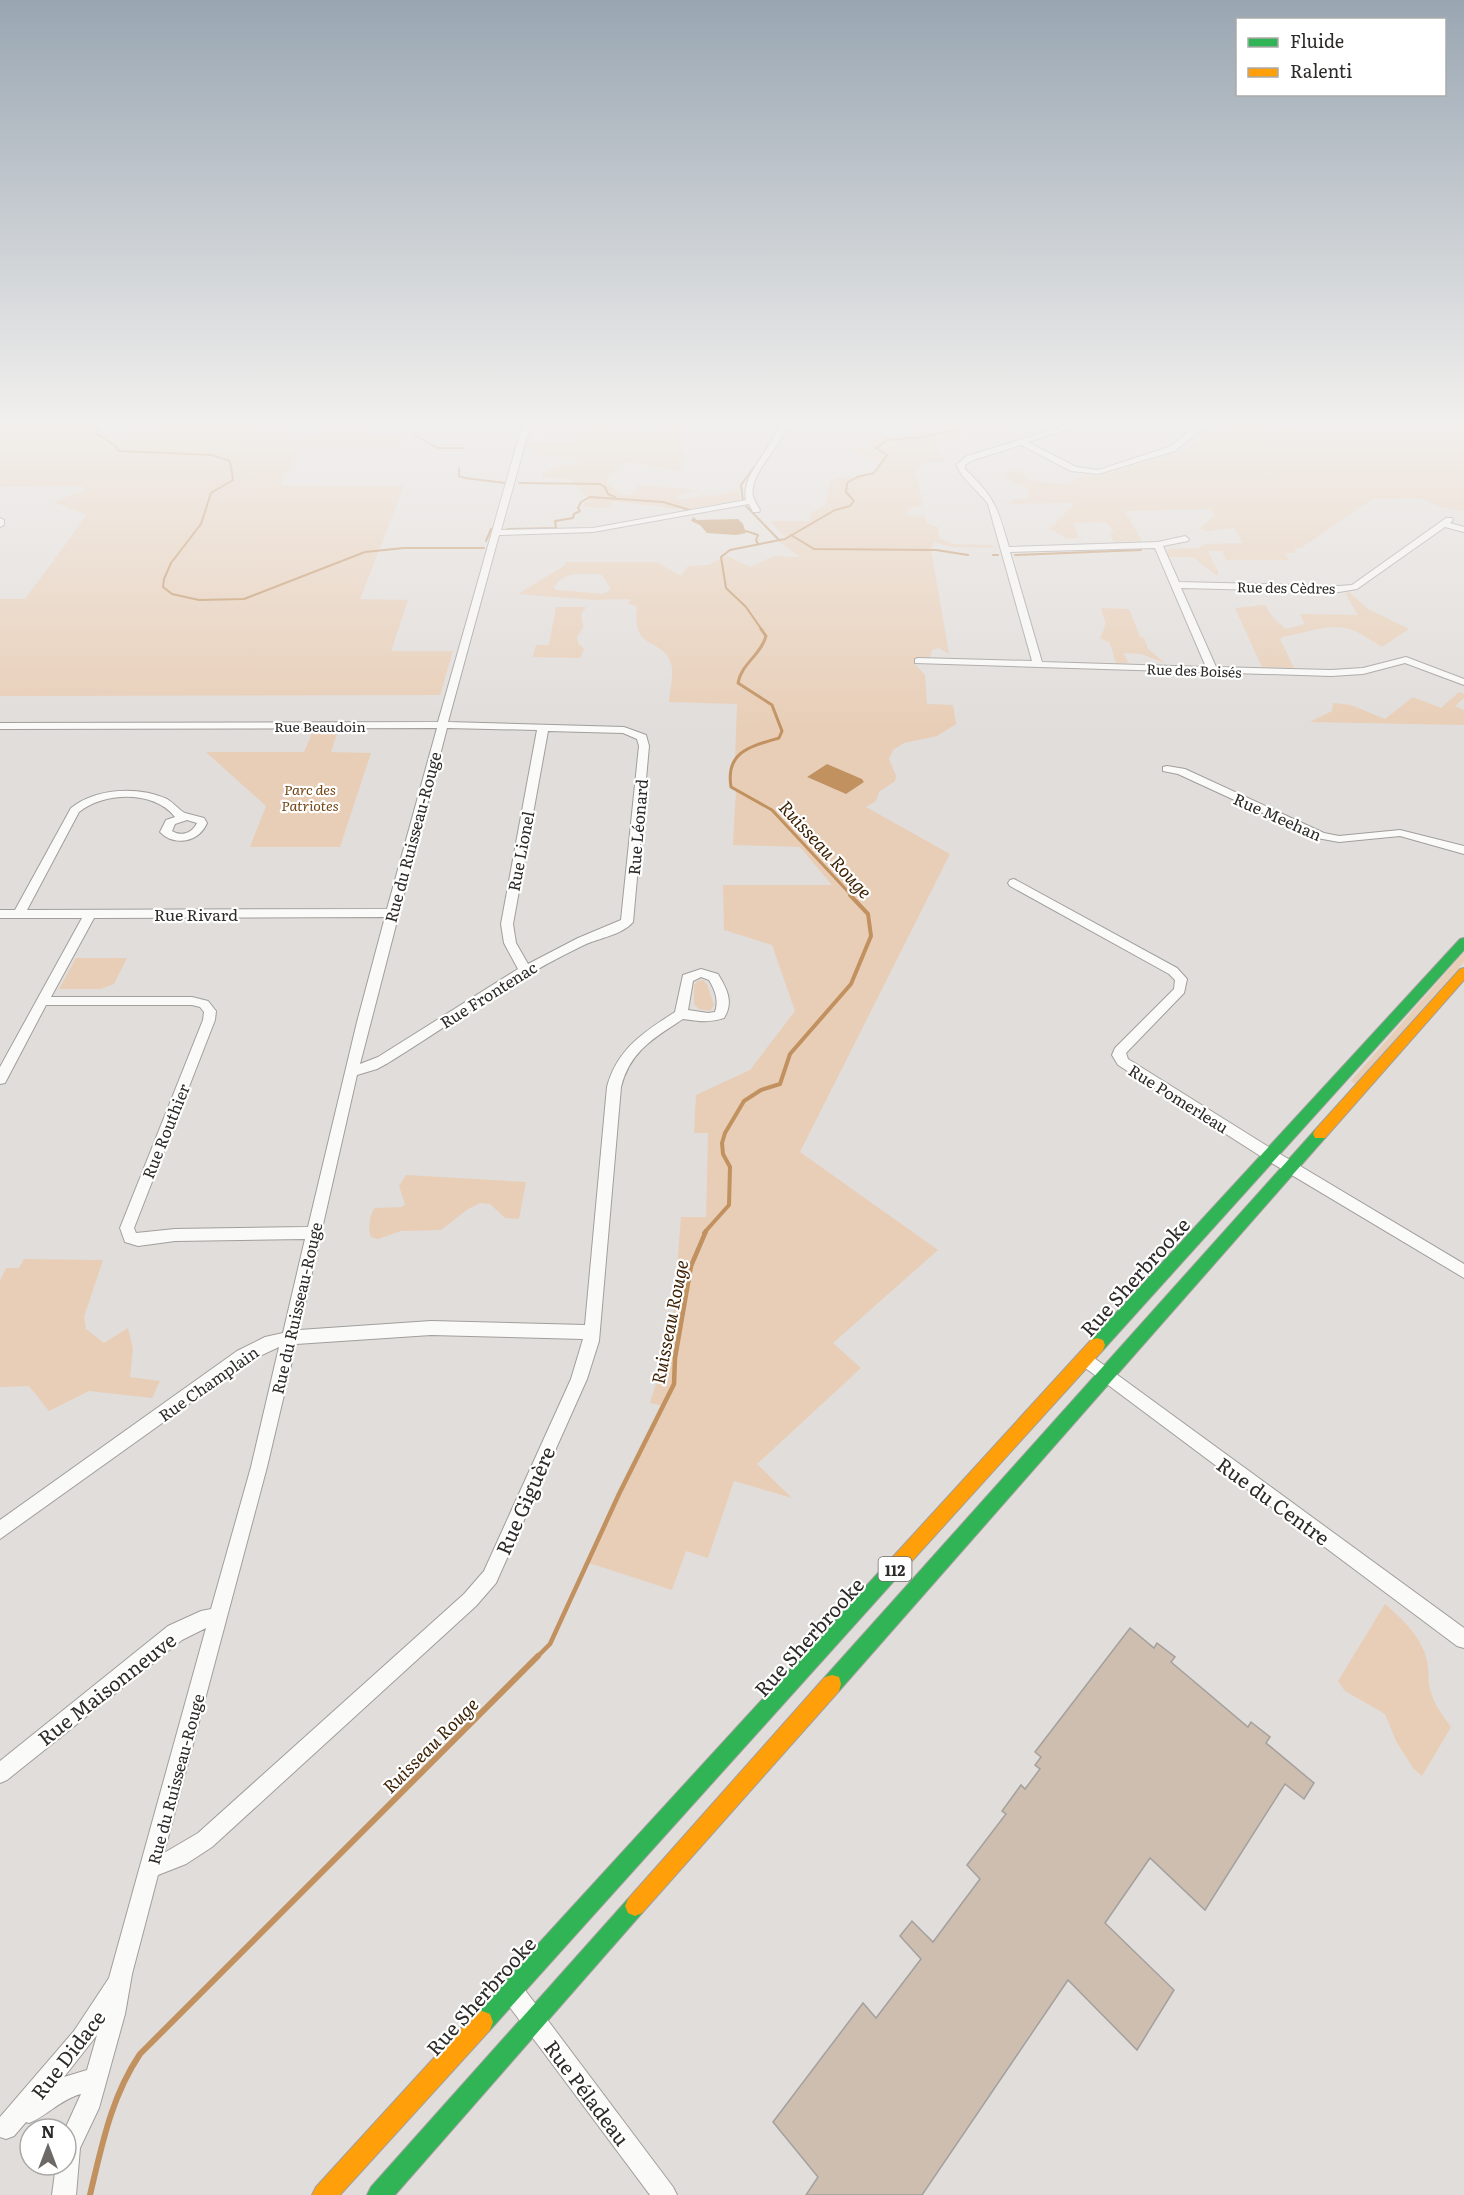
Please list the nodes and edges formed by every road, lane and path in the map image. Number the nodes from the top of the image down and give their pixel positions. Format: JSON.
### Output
{"nodes":[{"id":1,"x":499,"y":521,"type":"edge"},
{"id":2,"x":641,"y":521,"type":"edge"},
{"id":3,"x":997,"y":521,"type":"edge"},
{"id":4,"x":1464,"y":530,"type":"edge"},
{"id":5,"x":496,"y":533,"type":"junction"},
{"id":6,"x":1185,"y":539,"type":"dead end"},
{"id":7,"x":1158,"y":545,"type":"junction"},
{"id":8,"x":1005,"y":550,"type":"junction"},
{"id":9,"x":1174,"y":585,"type":"junction"},
{"id":10,"x":918,"y":661,"type":"dead end"},
{"id":11,"x":1038,"y":665,"type":"junction"},
{"id":12,"x":1213,"y":671,"type":"junction"},
{"id":13,"x":1464,"y":682,"type":"edge"},
{"id":14,"x":442,"y":725,"type":"junction"},
{"id":15,"x":0,"y":726,"type":"edge"},
{"id":16,"x":543,"y":728,"type":"junction"},
{"id":17,"x":639,"y":735,"type":"joint"},
{"id":18,"x":1167,"y":769,"type":"dead end"},
{"id":19,"x":181,"y":817,"type":"dead end"},
{"id":20,"x":1464,"y":850,"type":"edge"},
{"id":21,"x":1014,"y":883,"type":"dead end"},
{"id":22,"x":392,"y":913,"type":"junction"},
{"id":23,"x":0,"y":914,"type":"edge"},
{"id":24,"x":19,"y":914,"type":"junction"},
{"id":25,"x":90,"y":914,"type":"junction"},
{"id":26,"x":627,"y":922,"type":"joint"},
{"id":27,"x":1464,"y":942,"type":"edge"},
{"id":28,"x":525,"y":970,"type":"junction"},
{"id":29,"x":1464,"y":972,"type":"edge"},
{"id":30,"x":43,"y":1001,"type":"junction"},
{"id":31,"x":681,"y":1014,"type":"dead end"},
{"id":32,"x":352,"y":1071,"type":"junction"},
{"id":33,"x":0,"y":1079,"type":"edge"},
{"id":34,"x":1270,"y":1155,"type":"junction"},
{"id":35,"x":1291,"y":1168,"type":"junction"},
{"id":36,"x":313,"y":1233,"type":"junction"},
{"id":37,"x":1464,"y":1272,"type":"edge"},
{"id":38,"x":593,"y":1332,"type":"junction"},
{"id":39,"x":289,"y":1338,"type":"junction"},
{"id":40,"x":1086,"y":1359,"type":"junction"},
{"id":41,"x":1107,"y":1375,"type":"junction"},
{"id":42,"x":0,"y":1530,"type":"edge"},
{"id":43,"x":219,"y":1617,"type":"junction"},
{"id":44,"x":1464,"y":1639,"type":"edge"},
{"id":45,"x":0,"y":1773,"type":"edge"},
{"id":46,"x":152,"y":1868,"type":"junction"},
{"id":47,"x":121,"y":1974,"type":"junction"},
{"id":48,"x":511,"y":1990,"type":"junction"},
{"id":49,"x":533,"y":2020,"type":"junction"},
{"id":50,"x":96,"y":2080,"type":"junction"},
{"id":51,"x":3,"y":2132,"type":"edge"},
{"id":52,"x":64,"y":2195,"type":"edge"},
{"id":53,"x":324,"y":2195,"type":"edge"},
{"id":54,"x":379,"y":2195,"type":"edge"},
{"id":55,"x":665,"y":2195,"type":"edge"}],
"edges":[{"from":1,"to":5,"type":"street","name":"Rue du Ruisseau-Rouge"},
{"from":2,"to":5,"type":"street"},
{"from":3,"to":8,"type":"street"},
{"from":4,"to":9,"type":"street","name":"Rue des Cèdres"},
{"from":5,"to":14,"type":"street","name":"Rue du Ruisseau-Rouge"},
{"from":6,"to":7,"type":"street"},
{"from":7,"to":8,"type":"street"},
{"from":7,"to":9,"type":"street"},
{"from":8,"to":11,"type":"street"},
{"from":9,"to":12,"type":"street"},
{"from":10,"to":11,"type":"street","name":"Rue des Boisés"},
{"from":11,"to":12,"type":"street","name":"Rue des Boisés"},
{"from":12,"to":13,"type":"street","name":"Rue des Boisés"},
{"from":14,"to":15,"type":"street","name":"Rue Beaudoin"},
{"from":14,"to":16,"type":"street","name":"Rue Beaudoin"},
{"from":14,"to":22,"type":"street","name":"Rue du Ruisseau-Rouge"},
{"from":16,"to":17,"type":"street","name":"Rue Beaudoin"},
{"from":16,"to":28,"type":"street","name":"Rue Lionel"},
{"from":17,"to":26,"type":"street","name":"Rue Léonard"},
{"from":18,"to":20,"type":"street","name":"Rue Meehan"},
{"from":19,"to":24,"type":"street"},
{"from":21,"to":34,"type":"street","name":"Rue Pomerleau"},
{"from":22,"to":25,"type":"street","name":"Rue Rivard"},
{"from":22,"to":32,"type":"street","name":"Rue du Ruisseau-Rouge"},
{"from":23,"to":24,"type":"street","name":"Rue Rivard"},
{"from":24,"to":25,"type":"street","name":"Rue Rivard"},
{"from":25,"to":30,"type":"street"},
{"from":26,"to":28,"type":"street","name":"Rue Frontenac"},
{"from":27,"to":34,"type":"main road","name":"Rue Sherbrooke","number":"112"},
{"from":28,"to":32,"type":"street","name":"Rue Frontenac"},
{"from":29,"to":35,"type":"main road","number":"112"},
{"from":30,"to":33,"type":"street"},
{"from":30,"to":36,"type":"street","name":"Rue Routhier"},
{"from":31,"to":38,"type":"street","name":"Rue Giguère"},
{"from":32,"to":36,"type":"street","name":"Rue du Ruisseau-Rouge"},
{"from":34,"to":35,"type":"street","name":"Rue Pomerleau"},
{"from":34,"to":40,"type":"main road","name":"Rue Sherbrooke","number":"112"},
{"from":35,"to":37,"type":"street","name":"Rue Pomerleau"},
{"from":35,"to":41,"type":"main road","number":"112"},
{"from":36,"to":39,"type":"street","name":"Rue du Ruisseau-Rouge"},
{"from":38,"to":39,"type":"street","name":"Rue Champlain"},
{"from":38,"to":46,"type":"street","name":"Rue Giguère"},
{"from":39,"to":42,"type":"street","name":"Rue Champlain"},
{"from":39,"to":43,"type":"street","name":"Rue du Ruisseau-Rouge"},
{"from":40,"to":41,"type":"street","name":"Rue du Centre"},
{"from":40,"to":48,"type":"main road","name":"Rue Sherbrooke","number":"112"},
{"from":41,"to":44,"type":"street","name":"Rue du Centre"},
{"from":41,"to":49,"type":"main road","number":"112"},
{"from":43,"to":45,"type":"street","name":"Rue Maisonneuve"},
{"from":43,"to":46,"type":"street","name":"Rue du Ruisseau-Rouge"},
{"from":46,"to":47,"type":"street","name":"Rue du Ruisseau-Rouge"},
{"from":47,"to":50,"type":"street","name":"Rue du Ruisseau-Rouge"},
{"from":47,"to":51,"type":"street","name":"Rue Didace"},
{"from":48,"to":49,"type":"street","name":"Rue Péladeau"},
{"from":48,"to":53,"type":"main road","name":"Rue Sherbrooke","number":"112"},
{"from":49,"to":54,"type":"main road","number":"112"},
{"from":49,"to":55,"type":"street","name":"Rue Péladeau"},
{"from":50,"to":51,"type":"street","name":"Rue Didace"},
{"from":50,"to":52,"type":"street","name":"Rue du Ruisseau-Rouge"}]}
